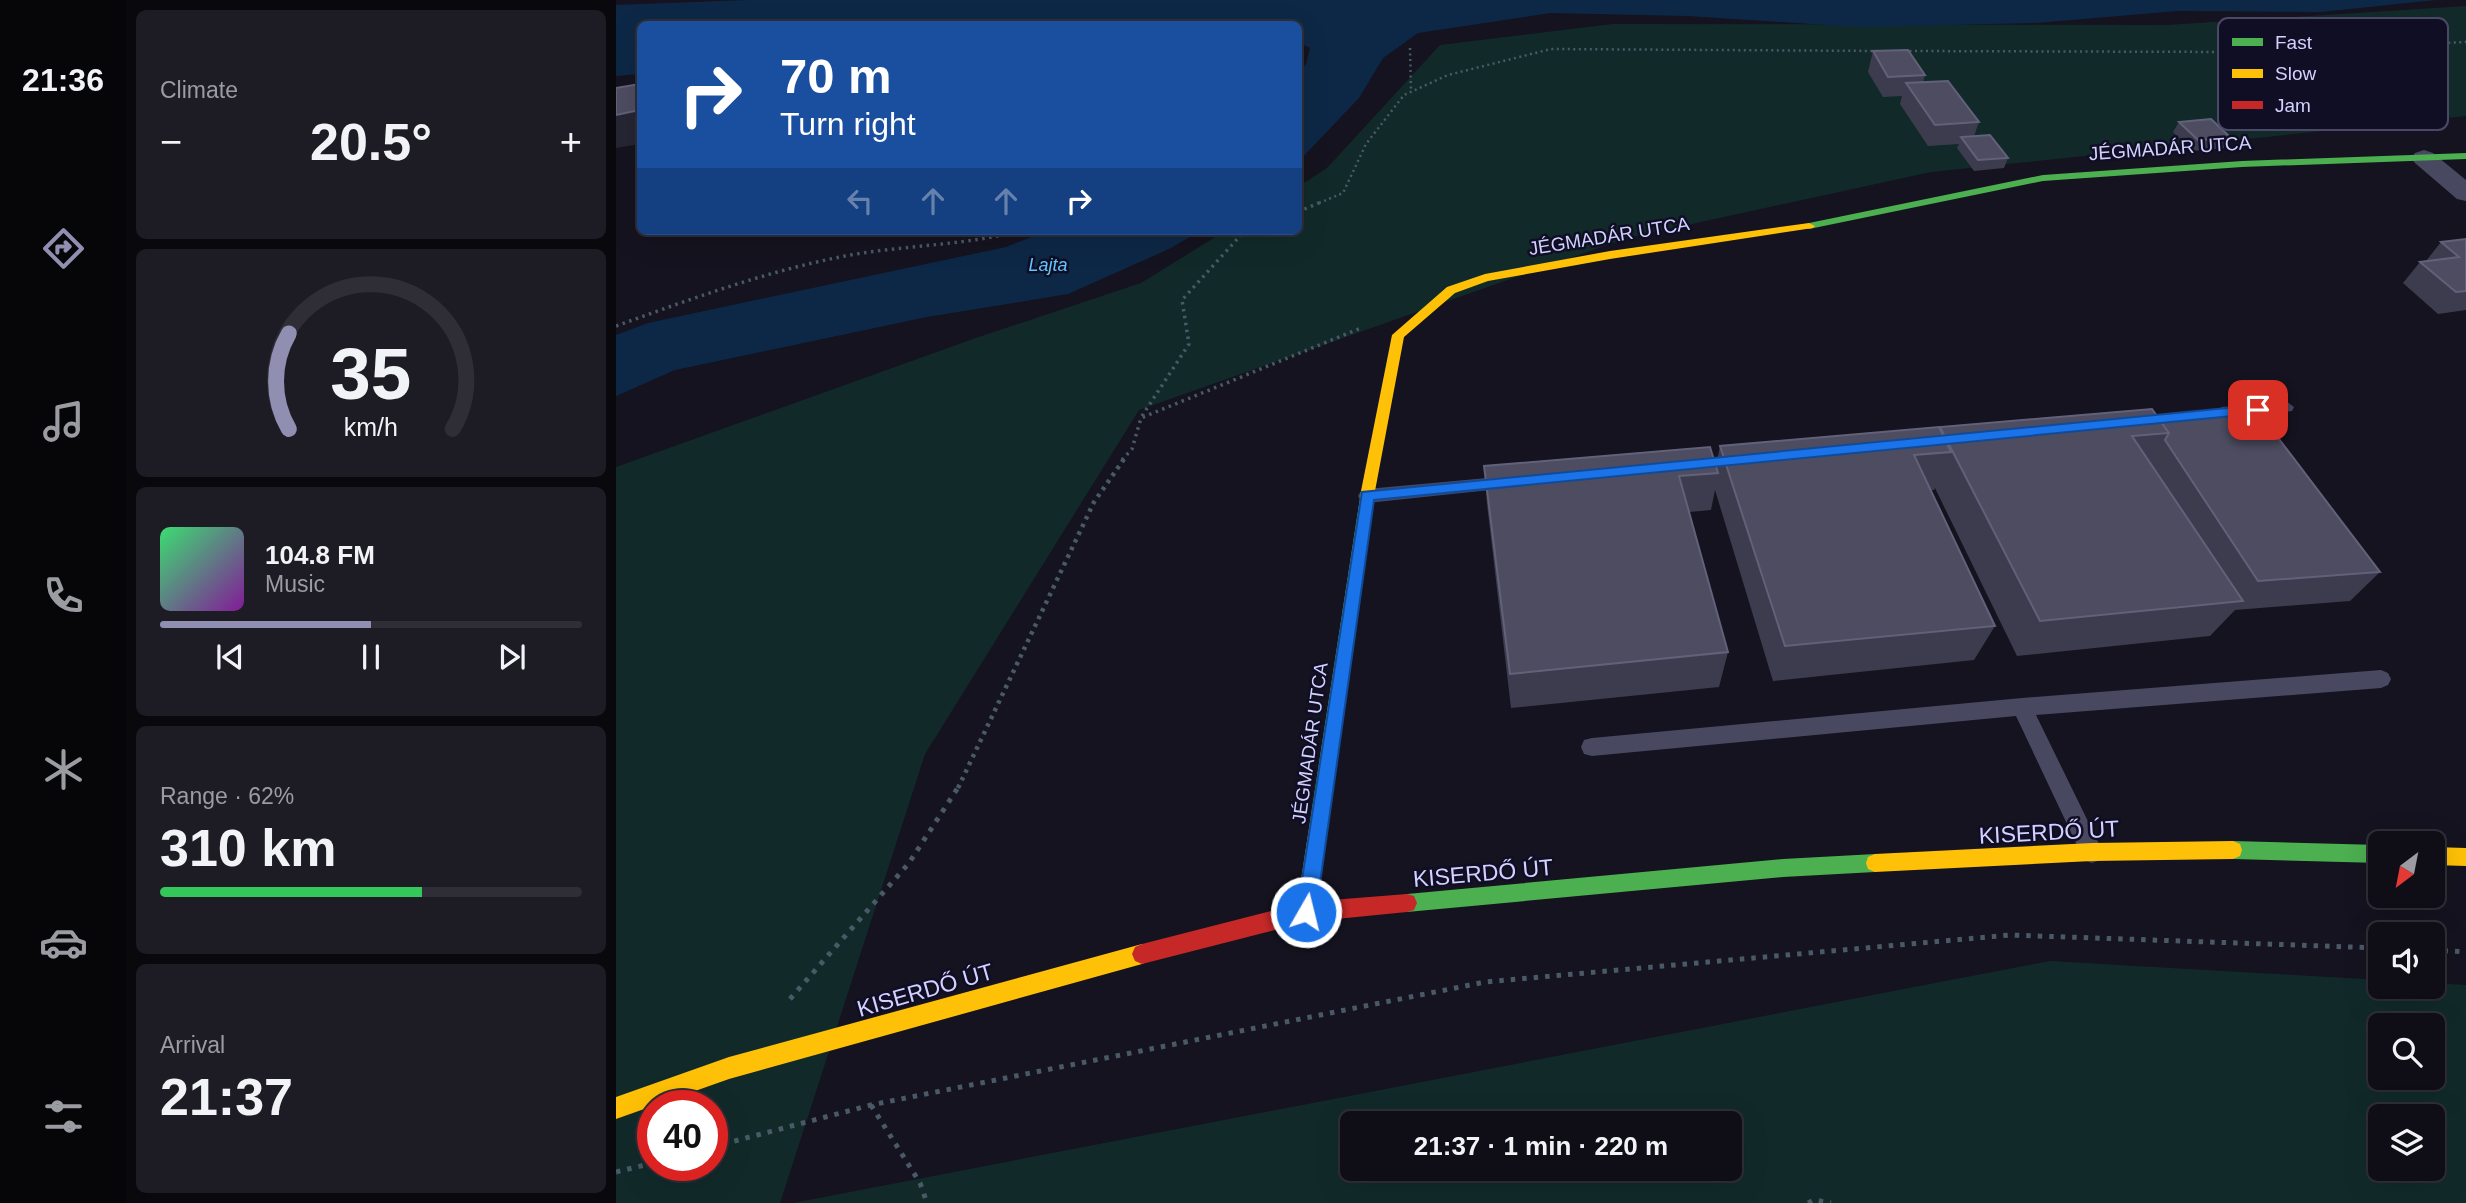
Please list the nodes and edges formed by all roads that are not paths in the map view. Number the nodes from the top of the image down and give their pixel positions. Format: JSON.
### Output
{"nodes":[{"id":1,"x":2466,"y":156,"type":"edge"},
{"id":2,"x":2424,"y":158,"type":"junction"},
{"id":3,"x":2466,"y":194,"type":"edge"},
{"id":4,"x":2286,"y":407,"type":"dead end"},
{"id":5,"x":2202,"y":415,"type":"edge"},
{"id":6,"x":1520,"y":481,"type":"edge"},
{"id":7,"x":1367,"y":496,"type":"junction"},
{"id":8,"x":2381,"y":679,"type":"dead end"},
{"id":9,"x":2022,"y":707,"type":"junction"},
{"id":10,"x":1592,"y":747,"type":"dead end"},
{"id":11,"x":2092,"y":852,"type":"junction"},
{"id":12,"x":2368,"y":854,"type":"edge"},
{"id":13,"x":2445,"y":856,"type":"edge"},
{"id":14,"x":2466,"y":857,"type":"edge"},
{"id":15,"x":1306,"y":912,"type":"junction"},
{"id":16,"x":616,"y":1108,"type":"edge"}],
"edges":[{"from":1,"to":2,"type":"street","name":"JÉGMADÁR UTCA"},
{"from":2,"to":3,"type":"street"},
{"from":2,"to":7,"type":"street","name":"JÉGMADÁR UTCA"},
{"from":4,"to":5,"type":"lane"},
{"from":6,"to":7,"type":"lane"},
{"from":7,"to":15,"type":"street","name":"JÉGMADÁR UTCA"},
{"from":8,"to":9,"type":"lane"},
{"from":9,"to":10,"type":"lane"},
{"from":9,"to":11,"type":"lane"},
{"from":11,"to":12,"type":"street","name":"KISERDŐ ÚT"},
{"from":11,"to":15,"type":"street","name":"KISERDŐ ÚT"},
{"from":13,"to":14,"type":"street"},
{"from":15,"to":16,"type":"street","name":"KISERDŐ ÚT"}]}
